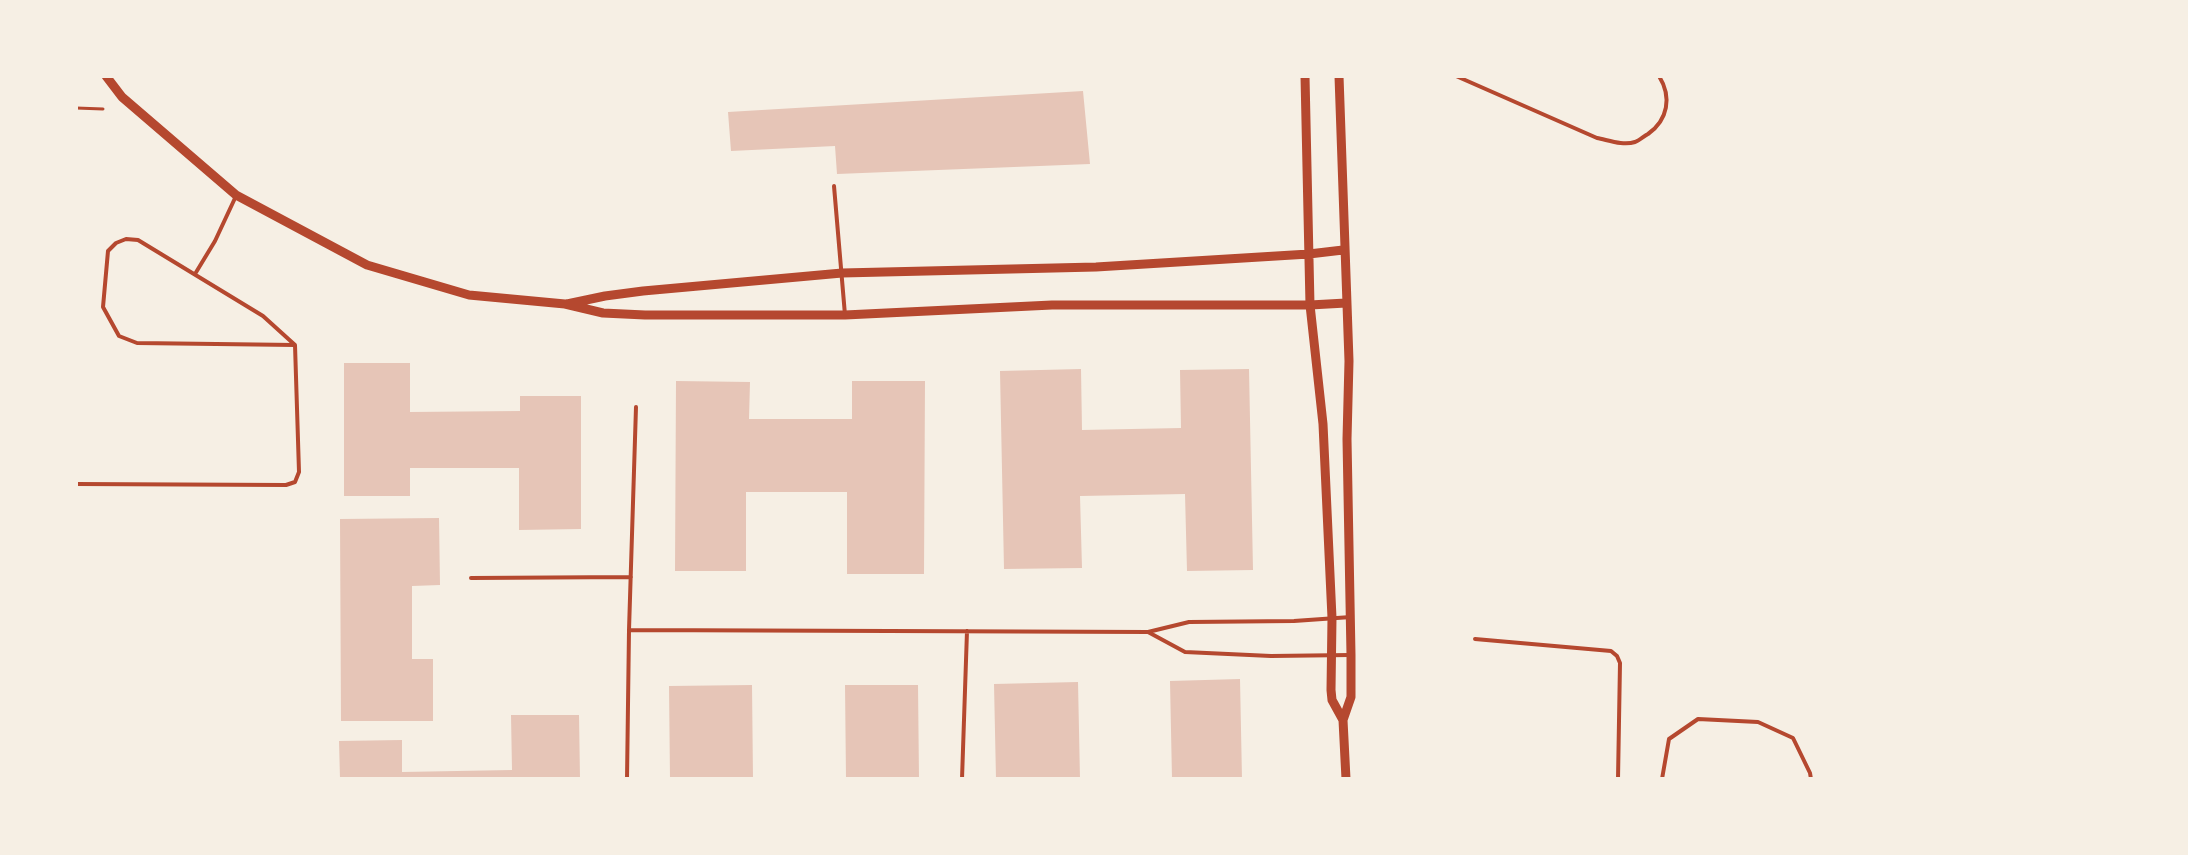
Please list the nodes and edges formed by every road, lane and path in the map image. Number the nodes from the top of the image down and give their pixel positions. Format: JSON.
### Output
{"nodes":[{"id":1,"x":106,"y":76,"type":"edge"},
{"id":2,"x":1305,"y":76,"type":"edge"},
{"id":3,"x":1339,"y":76,"type":"edge"},
{"id":4,"x":1456,"y":76,"type":"edge"},
{"id":5,"x":1659,"y":76,"type":"edge"},
{"id":6,"x":834,"y":186,"type":"dead end"},
{"id":7,"x":236,"y":195,"type":"junction"},
{"id":8,"x":1344,"y":250,"type":"junction"},
{"id":9,"x":1309,"y":254,"type":"junction"},
{"id":10,"x":842,"y":273,"type":"junction"},
{"id":11,"x":196,"y":274,"type":"junction"},
{"id":12,"x":1346,"y":303,"type":"junction"},
{"id":13,"x":565,"y":304,"type":"junction"},
{"id":14,"x":1310,"y":305,"type":"junction"},
{"id":15,"x":845,"y":315,"type":"junction"},
{"id":16,"x":295,"y":345,"type":"junction"},
{"id":17,"x":636,"y":407,"type":"dead end"},
{"id":18,"x":76,"y":484,"type":"edge"},
{"id":19,"x":631,"y":577,"type":"junction"},
{"id":20,"x":471,"y":578,"type":"dead end"},
{"id":21,"x":1351,"y":617,"type":"junction"},
{"id":22,"x":1332,"y":618,"type":"junction"},
{"id":23,"x":630,"y":630,"type":"junction"},
{"id":24,"x":968,"y":631,"type":"junction"},
{"id":25,"x":1148,"y":632,"type":"junction"},
{"id":26,"x":1474,"y":638,"type":"dead end"},
{"id":27,"x":1351,"y":655,"type":"junction"},
{"id":28,"x":1332,"y":656,"type":"junction"},
{"id":29,"x":1343,"y":720,"type":"junction"},
{"id":30,"x":626,"y":779,"type":"edge"},
{"id":31,"x":962,"y":779,"type":"edge"},
{"id":32,"x":1346,"y":779,"type":"edge"},
{"id":33,"x":1618,"y":779,"type":"edge"},
{"id":34,"x":1662,"y":779,"type":"edge"},
{"id":35,"x":1811,"y":779,"type":"edge"}],
"edges":[{"from":1,"to":7,"type":"street"},
{"from":2,"to":9,"type":"street"},
{"from":3,"to":8,"type":"street"},
{"from":4,"to":5,"type":"lane"},
{"from":6,"to":10,"type":"lane"},
{"from":7,"to":11,"type":"lane"},
{"from":7,"to":13,"type":"street"},
{"from":8,"to":9,"type":"street"},
{"from":8,"to":12,"type":"street"},
{"from":9,"to":10,"type":"street"},
{"from":9,"to":14,"type":"street"},
{"from":10,"to":13,"type":"street"},
{"from":10,"to":15,"type":"lane"},
{"from":11,"to":16,"type":"lane"},
{"from":11,"to":16,"type":"lane"},
{"from":12,"to":14,"type":"street"},
{"from":12,"to":21,"type":"street"},
{"from":13,"to":15,"type":"street"},
{"from":14,"to":15,"type":"street"},
{"from":14,"to":22,"type":"street"},
{"from":16,"to":18,"type":"lane"},
{"from":17,"to":19,"type":"lane"},
{"from":19,"to":20,"type":"lane"},
{"from":19,"to":23,"type":"lane"},
{"from":21,"to":22,"type":"lane"},
{"from":21,"to":27,"type":"street"},
{"from":22,"to":25,"type":"lane"},
{"from":22,"to":28,"type":"street"},
{"from":23,"to":24,"type":"lane"},
{"from":23,"to":30,"type":"lane"},
{"from":24,"to":25,"type":"lane"},
{"from":24,"to":31,"type":"lane"},
{"from":25,"to":28,"type":"lane"},
{"from":26,"to":33,"type":"lane"},
{"from":27,"to":28,"type":"lane"},
{"from":27,"to":29,"type":"street"},
{"from":28,"to":29,"type":"street"},
{"from":29,"to":32,"type":"street"},
{"from":34,"to":35,"type":"lane"}]}
